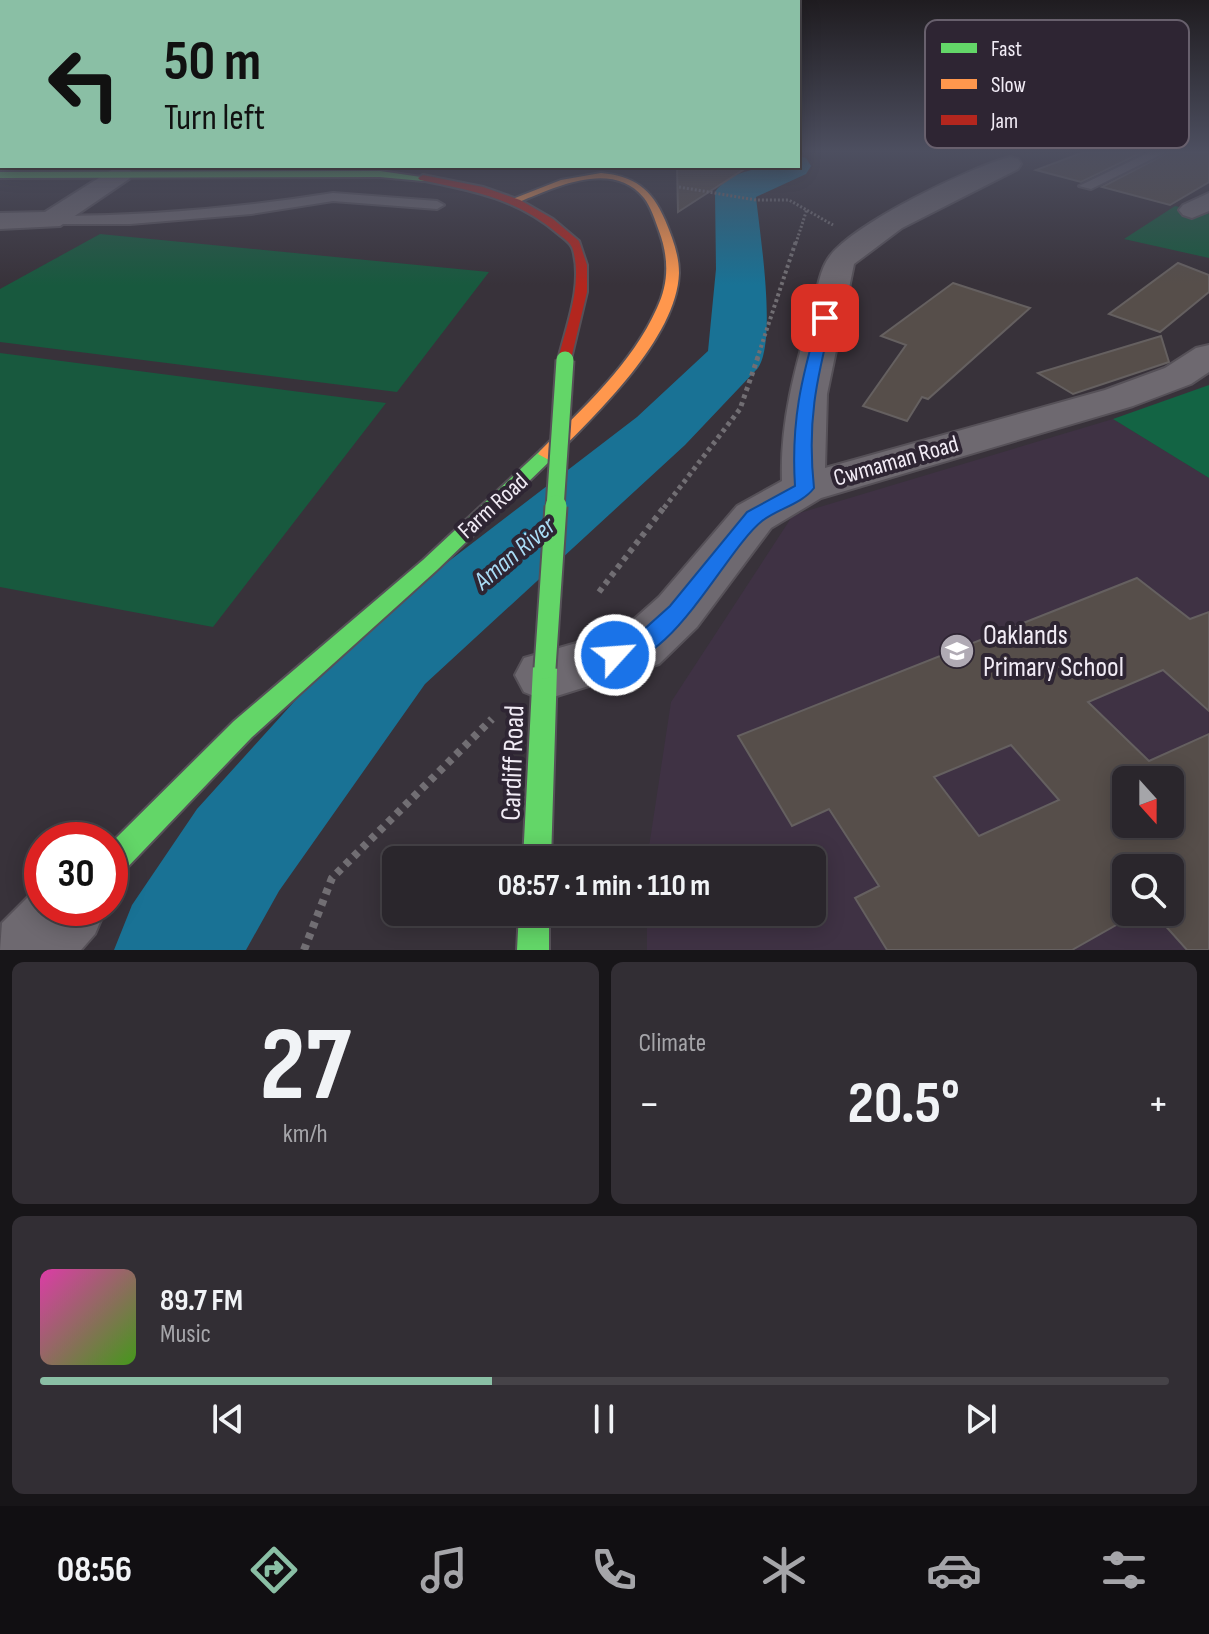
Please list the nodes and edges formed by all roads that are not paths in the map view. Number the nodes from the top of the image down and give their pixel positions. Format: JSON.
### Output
{"nodes":[{"id":1,"x":87,"y":196,"type":"edge"},
{"id":2,"x":502,"y":196,"type":"edge"},
{"id":3,"x":524,"y":196,"type":"edge"},
{"id":4,"x":650,"y":196,"type":"edge"},
{"id":5,"x":943,"y":196,"type":"edge"},
{"id":6,"x":515,"y":200,"type":"junction"},
{"id":7,"x":437,"y":205,"type":"dead end"},
{"id":8,"x":51,"y":220,"type":"junction"},
{"id":9,"x":0,"y":221,"type":"edge"},
{"id":10,"x":1209,"y":356,"type":"edge"},
{"id":11,"x":805,"y":488,"type":"junction"},
{"id":12,"x":545,"y":671,"type":"junction"},
{"id":13,"x":128,"y":846,"type":"edge"},
{"id":14,"x":538,"y":846,"type":"edge"},
{"id":15,"x":52,"y":926,"type":"edge"},
{"id":16,"x":534,"y":926,"type":"edge"},
{"id":17,"x":29,"y":950,"type":"edge"},
{"id":18,"x":533,"y":950,"type":"edge"}],
"edges":[{"from":1,"to":8,"type":"street"},
{"from":2,"to":6,"type":"main road","name":"Cardiff Road"},
{"from":3,"to":6,"type":"main road","name":"Farm Road"},
{"from":4,"to":13,"type":"main road","name":"Farm Road"},
{"from":5,"to":11,"type":"street"},
{"from":6,"to":12,"type":"main road","name":"Cardiff Road","bridge":true},
{"from":7,"to":8,"type":"lane"},
{"from":8,"to":9,"type":"street"},
{"from":10,"to":11,"type":"street","name":"Cwmaman Road"},
{"from":11,"to":12,"type":"street","name":"Cwmaman Road"},
{"from":12,"to":14,"type":"main road","name":"Cardiff Road"},
{"from":15,"to":17,"type":"street"},
{"from":16,"to":18,"type":"main road"}]}
